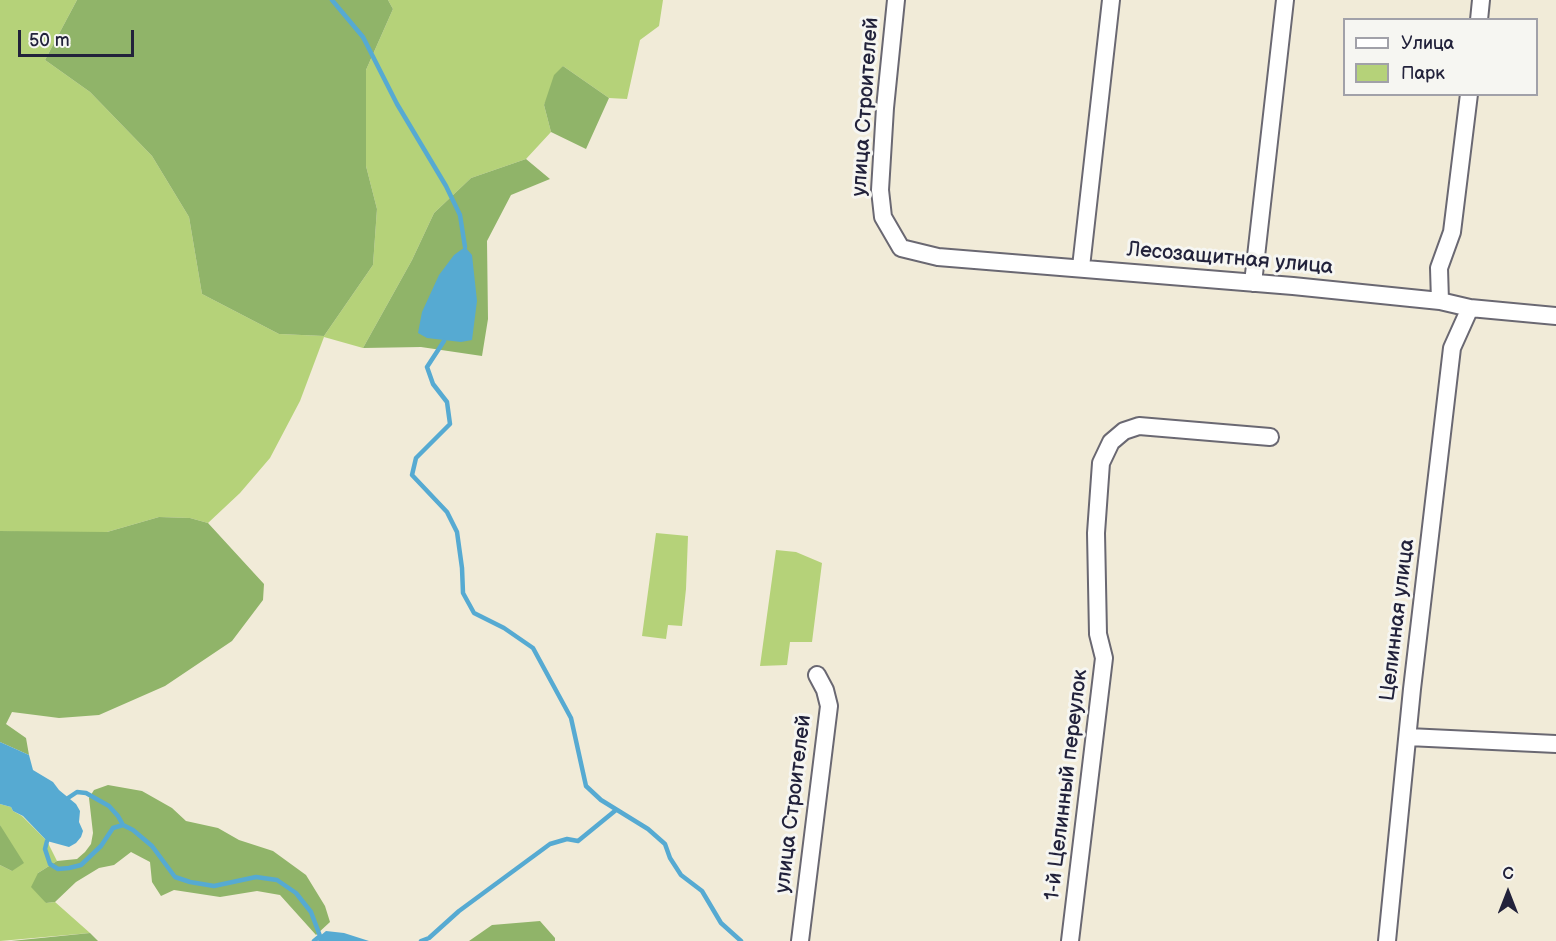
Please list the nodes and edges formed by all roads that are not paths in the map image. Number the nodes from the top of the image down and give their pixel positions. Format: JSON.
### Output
{"nodes":[{"id":1,"x":896,"y":0,"type":"edge"},
{"id":2,"x":1111,"y":0,"type":"edge"},
{"id":3,"x":1285,"y":0,"type":"edge"},
{"id":4,"x":1481,"y":0,"type":"edge"},
{"id":5,"x":1479,"y":18,"type":"edge"},
{"id":6,"x":1469,"y":96,"type":"edge"},
{"id":7,"x":901,"y":248,"type":"joint"},
{"id":8,"x":1081,"y":267,"type":"junction"},
{"id":9,"x":1253,"y":283,"type":"junction"},
{"id":10,"x":1440,"y":300,"type":"junction"},
{"id":11,"x":1470,"y":308,"type":"junction"},
{"id":12,"x":1556,"y":316,"type":"edge"},
{"id":13,"x":1270,"y":437,"type":"dead end"},
{"id":14,"x":817,"y":675,"type":"dead end"},
{"id":15,"x":1408,"y":736,"type":"junction"},
{"id":16,"x":1556,"y":744,"type":"edge"},
{"id":17,"x":800,"y":941,"type":"edge"},
{"id":18,"x":1070,"y":941,"type":"edge"},
{"id":19,"x":1387,"y":941,"type":"edge"}],
"edges":[{"from":1,"to":7,"type":"street","name":"улица Строителей"},
{"from":2,"to":8,"type":"street"},
{"from":3,"to":9,"type":"street"},
{"from":4,"to":5,"type":"street"},
{"from":6,"to":10,"type":"street"},
{"from":7,"to":8,"type":"street","name":"Лесозащитная улица"},
{"from":8,"to":9,"type":"street","name":"Лесозащитная улица"},
{"from":9,"to":10,"type":"street","name":"Лесозащитная улица"},
{"from":10,"to":11,"type":"street","name":"Лесозащитная улица"},
{"from":11,"to":12,"type":"street","name":"Лесозащитная улица"},
{"from":11,"to":15,"type":"street","name":"Целинная улица"},
{"from":13,"to":18,"type":"street","name":"1-й Целинный переулок"},
{"from":14,"to":17,"type":"street","name":"улица Строителей"},
{"from":15,"to":16,"type":"street"},
{"from":15,"to":19,"type":"street","name":"Целинная улица"}]}
